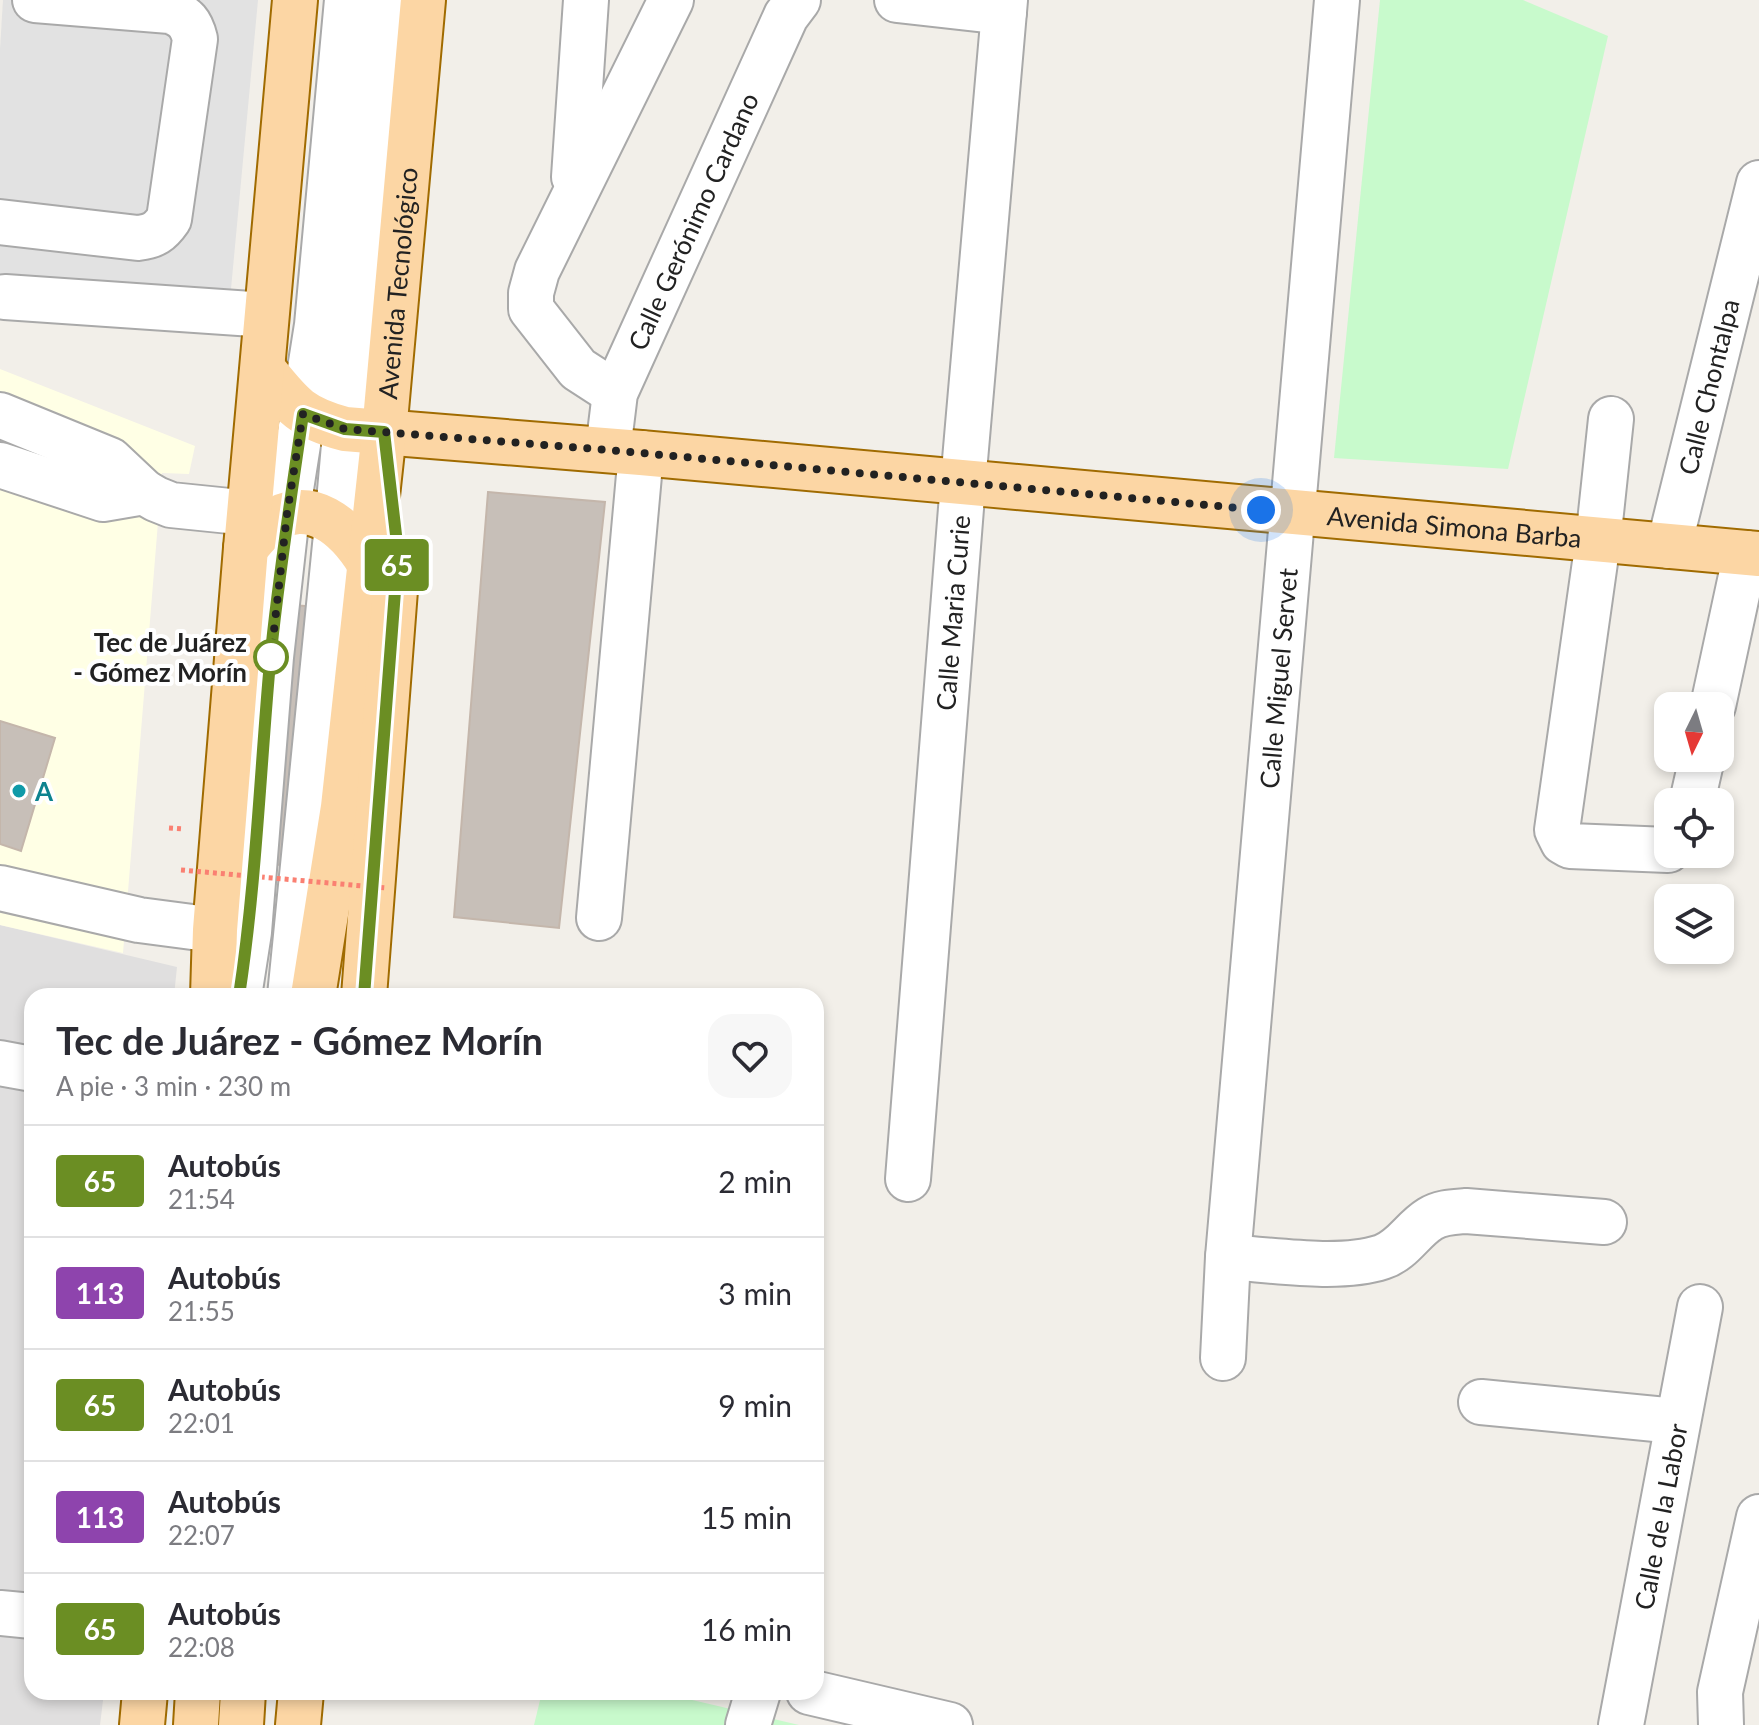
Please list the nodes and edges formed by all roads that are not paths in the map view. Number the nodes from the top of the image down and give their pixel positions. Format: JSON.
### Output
{"nodes":[{"id":1,"x":35,"y":0,"type":"edge"},
{"id":2,"x":295,"y":0,"type":"edge"},
{"id":3,"x":347,"y":0,"type":"edge"},
{"id":4,"x":383,"y":0,"type":"edge"},
{"id":5,"x":423,"y":0,"type":"edge"},
{"id":6,"x":586,"y":0,"type":"edge"},
{"id":7,"x":671,"y":0,"type":"edge"},
{"id":8,"x":798,"y":0,"type":"edge"},
{"id":9,"x":897,"y":0,"type":"edge"},
{"id":10,"x":1337,"y":0,"type":"edge"},
{"id":11,"x":1004,"y":6,"type":"edge"},
{"id":12,"x":1759,"y":183,"type":"edge"},
{"id":13,"x":572,"y":199,"type":"junction"},
{"id":14,"x":0,"y":222,"type":"edge"},
{"id":15,"x":5,"y":297,"type":"dead end"},
{"id":16,"x":266,"y":315,"type":"junction"},
{"id":17,"x":263,"y":369,"type":"junction"},
{"id":18,"x":615,"y":393,"type":"junction"},
{"id":19,"x":303,"y":414,"type":"junction"},
{"id":20,"x":0,"y":415,"type":"edge"},
{"id":21,"x":1611,"y":419,"type":"dead end"},
{"id":22,"x":365,"y":430,"type":"junction"},
{"id":23,"x":625,"y":452,"type":"junction"},
{"id":24,"x":0,"y":465,"type":"edge"},
{"id":25,"x":963,"y":483,"type":"junction"},
{"id":26,"x":144,"y":492,"type":"junction"},
{"id":27,"x":1291,"y":513,"type":"junction"},
{"id":28,"x":261,"y":525,"type":"junction"},
{"id":29,"x":337,"y":525,"type":"junction"},
{"id":30,"x":1598,"y":541,"type":"junction"},
{"id":31,"x":1669,"y":546,"type":"junction"},
{"id":32,"x":1753,"y":554,"type":"edge"},
{"id":33,"x":368,"y":562,"type":"junction"},
{"id":34,"x":1717,"y":692,"type":"edge"},
{"id":35,"x":1654,"y":849,"type":"edge"},
{"id":36,"x":0,"y":888,"type":"edge"},
{"id":37,"x":599,"y":918,"type":"dead end"},
{"id":38,"x":215,"y":930,"type":"junction"},
{"id":39,"x":213,"y":988,"type":"edge"},
{"id":40,"x":240,"y":988,"type":"edge"},
{"id":41,"x":291,"y":988,"type":"edge"},
{"id":42,"x":314,"y":988,"type":"edge"},
{"id":43,"x":365,"y":988,"type":"edge"},
{"id":44,"x":0,"y":1063,"type":"edge"},
{"id":45,"x":24,"y":1068,"type":"edge"},
{"id":46,"x":908,"y":1179,"type":"dead end"},
{"id":47,"x":1604,"y":1222,"type":"dead end"},
{"id":48,"x":1228,"y":1257,"type":"junction"},
{"id":49,"x":1700,"y":1307,"type":"dead end"},
{"id":50,"x":1223,"y":1358,"type":"dead end"},
{"id":51,"x":1481,"y":1402,"type":"dead end"},
{"id":52,"x":1676,"y":1421,"type":"junction"},
{"id":53,"x":1759,"y":1517,"type":"edge"},
{"id":54,"x":0,"y":1613,"type":"edge"},
{"id":55,"x":24,"y":1615,"type":"edge"},
{"id":56,"x":824,"y":1696,"type":"edge"},
{"id":57,"x":144,"y":1700,"type":"edge"},
{"id":58,"x":198,"y":1700,"type":"edge"},
{"id":59,"x":243,"y":1700,"type":"edge"},
{"id":60,"x":300,"y":1700,"type":"edge"},
{"id":61,"x":756,"y":1700,"type":"edge"},
{"id":62,"x":142,"y":1725,"type":"edge"},
{"id":63,"x":196,"y":1725,"type":"edge"},
{"id":64,"x":241,"y":1725,"type":"edge"},
{"id":65,"x":298,"y":1725,"type":"edge"},
{"id":66,"x":748,"y":1725,"type":"edge"},
{"id":67,"x":950,"y":1725,"type":"edge"},
{"id":68,"x":1621,"y":1725,"type":"edge"},
{"id":69,"x":1721,"y":1725,"type":"edge"}],
"edges":[{"from":1,"to":14,"type":"street"},
{"from":2,"to":16,"type":"main road"},
{"from":3,"to":19,"type":"street"},
{"from":4,"to":22,"type":"street"},
{"from":5,"to":22,"type":"main road","name":"Avenida Tecnológico"},
{"from":6,"to":13,"type":"street"},
{"from":7,"to":13,"type":"street"},
{"from":8,"to":18,"type":"street","name":"Calle Gerónimo Cardano"},
{"from":9,"to":11,"type":"street"},
{"from":10,"to":27,"type":"street","name":"Calle Miguel Servet"},
{"from":11,"to":25,"type":"street","name":"Calle Maria Curie"},
{"from":12,"to":31,"type":"street","name":"Calle Chontalpa"},
{"from":13,"to":18,"type":"street"},
{"from":15,"to":16,"type":"street"},
{"from":16,"to":17,"type":"main road"},
{"from":17,"to":19,"type":"main road"},
{"from":17,"to":28,"type":"main road"},
{"from":18,"to":23,"type":"street","name":"Calle Gerónimo Cardano"},
{"from":19,"to":22,"type":"main road","name":"Avenida Simona Barba"},
{"from":19,"to":28,"type":"street"},
{"from":20,"to":26,"type":"street"},
{"from":21,"to":30,"type":"street"},
{"from":22,"to":23,"type":"main road","name":"Avenida Simona Barba"},
{"from":22,"to":29,"type":"street"},
{"from":22,"to":33,"type":"main road","name":"Avenida Tecnológico"},
{"from":22,"to":43,"type":"main road"},
{"from":23,"to":25,"type":"main road","name":"Avenida Simona Barba"},
{"from":23,"to":37,"type":"street","name":"Calle Gerónimo Cardano"},
{"from":24,"to":26,"type":"street"},
{"from":25,"to":27,"type":"main road","name":"Avenida Simona Barba"},
{"from":25,"to":46,"type":"street","name":"Calle Maria Curie"},
{"from":26,"to":28,"type":"street"},
{"from":27,"to":30,"type":"main road","name":"Avenida Simona Barba"},
{"from":27,"to":48,"type":"street","name":"Calle Miguel Servet"},
{"from":28,"to":29,"type":"main road"},
{"from":28,"to":38,"type":"main road"},
{"from":28,"to":40,"type":"street"},
{"from":29,"to":33,"type":"main road"},
{"from":29,"to":41,"type":"street"},
{"from":30,"to":31,"type":"main road","name":"Avenida Simona Barba"},
{"from":30,"to":35,"type":"street"},
{"from":31,"to":32,"type":"main road","name":"Avenida Simona Barba"},
{"from":32,"to":34,"type":"street"},
{"from":33,"to":42,"type":"main road","name":"Avenida Tecnológico"},
{"from":36,"to":38,"type":"street"},
{"from":38,"to":39,"type":"main road"},
{"from":44,"to":45,"type":"street"},
{"from":47,"to":48,"type":"street"},
{"from":48,"to":50,"type":"street","name":"Calle Miguel Servet"},
{"from":49,"to":52,"type":"street","name":"Calle de la Labor"},
{"from":51,"to":52,"type":"street"},
{"from":52,"to":68,"type":"street","name":"Calle de la Labor"},
{"from":53,"to":69,"type":"street"},
{"from":54,"to":55,"type":"street"},
{"from":56,"to":67,"type":"street"},
{"from":57,"to":62,"type":"main road"},
{"from":58,"to":63,"type":"main road"},
{"from":59,"to":64,"type":"main road"},
{"from":60,"to":65,"type":"main road"},
{"from":61,"to":66,"type":"street"}]}
